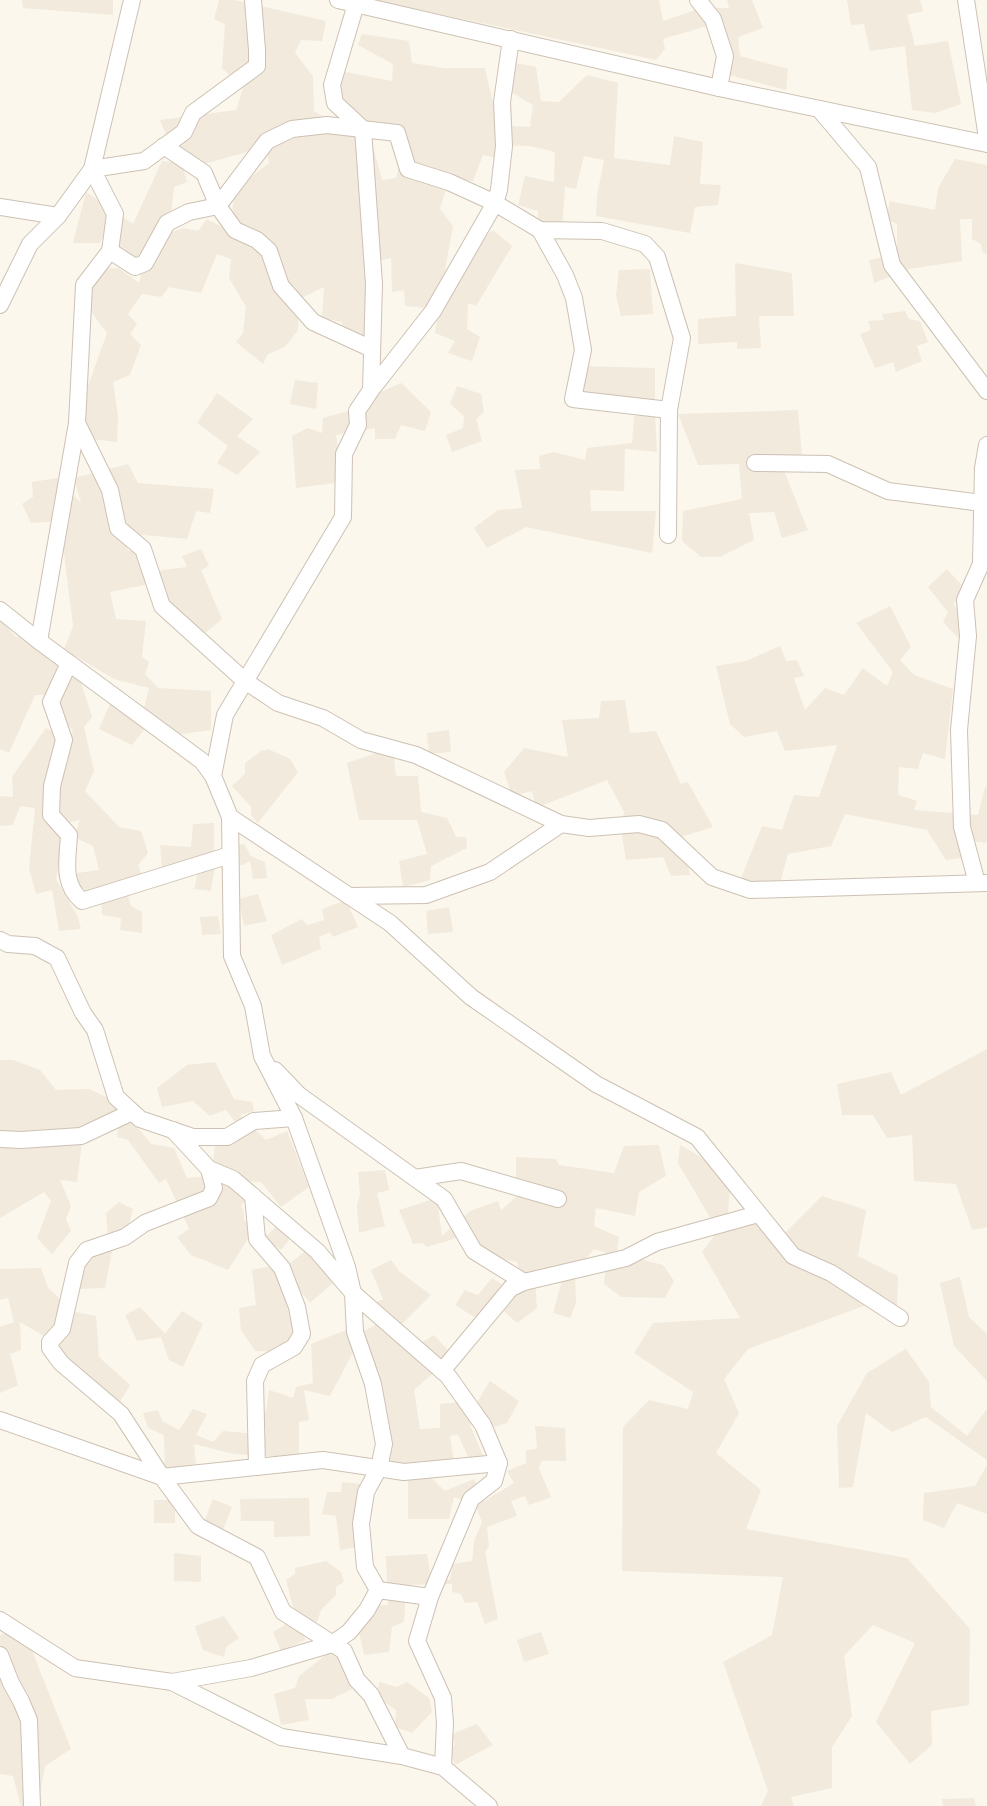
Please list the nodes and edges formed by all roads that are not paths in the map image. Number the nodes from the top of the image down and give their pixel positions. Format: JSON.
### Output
{"nodes":[{"id":1,"x":132,"y":0,"type":"edge"},
{"id":2,"x":253,"y":0,"type":"edge"},
{"id":3,"x":338,"y":0,"type":"edge"},
{"id":4,"x":698,"y":0,"type":"edge"},
{"id":5,"x":966,"y":0,"type":"edge"},
{"id":6,"x":356,"y":4,"type":"junction"},
{"id":7,"x":510,"y":39,"type":"junction"},
{"id":8,"x":719,"y":88,"type":"junction"},
{"id":9,"x":819,"y":109,"type":"junction"},
{"id":10,"x":363,"y":129,"type":"junction"},
{"id":11,"x":987,"y":138,"type":"edge"},
{"id":12,"x":987,"y":144,"type":"edge"},
{"id":13,"x":164,"y":146,"type":"junction"},
{"id":14,"x":92,"y":169,"type":"junction"},
{"id":15,"x":495,"y":203,"type":"junction"},
{"id":16,"x":218,"y":206,"type":"junction"},
{"id":17,"x":0,"y":207,"type":"edge"},
{"id":18,"x":58,"y":216,"type":"junction"},
{"id":19,"x":540,"y":230,"type":"junction"},
{"id":20,"x":110,"y":251,"type":"junction"},
{"id":21,"x":0,"y":305,"type":"edge"},
{"id":22,"x":372,"y":349,"type":"junction"},
{"id":23,"x":371,"y":390,"type":"junction"},
{"id":24,"x":987,"y":391,"type":"edge"},
{"id":25,"x":669,"y":410,"type":"junction"},
{"id":26,"x":77,"y":423,"type":"junction"},
{"id":27,"x":987,"y":445,"type":"edge"},
{"id":28,"x":755,"y":463,"type":"dead end"},
{"id":29,"x":982,"y":503,"type":"junction"},
{"id":30,"x":668,"y":535,"type":"dead end"},
{"id":31,"x":0,"y":610,"type":"edge"},
{"id":32,"x":39,"y":641,"type":"junction"},
{"id":33,"x":69,"y":663,"type":"junction"},
{"id":34,"x":245,"y":681,"type":"junction"},
{"id":35,"x":213,"y":776,"type":"junction"},
{"id":36,"x":230,"y":817,"type":"junction"},
{"id":37,"x":561,"y":824,"type":"junction"},
{"id":38,"x":230,"y":855,"type":"junction"},
{"id":39,"x":982,"y":883,"type":"edge"},
{"id":40,"x":349,"y":896,"type":"junction"},
{"id":41,"x":0,"y":940,"type":"edge"},
{"id":42,"x":262,"y":1056,"type":"junction"},
{"id":43,"x":132,"y":1112,"type":"junction"},
{"id":44,"x":294,"y":1118,"type":"junction"},
{"id":45,"x":173,"y":1130,"type":"junction"},
{"id":46,"x":0,"y":1139,"type":"edge"},
{"id":47,"x":209,"y":1169,"type":"junction"},
{"id":48,"x":415,"y":1178,"type":"junction"},
{"id":49,"x":253,"y":1196,"type":"junction"},
{"id":50,"x":558,"y":1199,"type":"dead end"},
{"id":51,"x":758,"y":1214,"type":"junction"},
{"id":52,"x":524,"y":1282,"type":"junction"},
{"id":53,"x":353,"y":1293,"type":"junction"},
{"id":54,"x":900,"y":1318,"type":"dead end"},
{"id":55,"x":442,"y":1371,"type":"junction"},
{"id":56,"x":0,"y":1420,"type":"edge"},
{"id":57,"x":499,"y":1463,"type":"junction"},
{"id":58,"x":257,"y":1467,"type":"junction"},
{"id":59,"x":379,"y":1468,"type":"junction"},
{"id":60,"x":162,"y":1477,"type":"junction"},
{"id":61,"x":378,"y":1590,"type":"junction"},
{"id":62,"x":430,"y":1597,"type":"junction"},
{"id":63,"x":0,"y":1620,"type":"edge"},
{"id":64,"x":332,"y":1644,"type":"junction"},
{"id":65,"x":0,"y":1655,"type":"edge"},
{"id":66,"x":172,"y":1682,"type":"junction"},
{"id":67,"x":402,"y":1756,"type":"junction"},
{"id":68,"x":443,"y":1767,"type":"junction"},
{"id":69,"x":32,"y":1806,"type":"edge"},
{"id":70,"x":489,"y":1806,"type":"edge"}],
"edges":[{"from":1,"to":14,"type":"street"},
{"from":2,"to":13,"type":"street"},
{"from":3,"to":6,"type":"street"},
{"from":4,"to":8,"type":"street"},
{"from":5,"to":11,"type":"street"},
{"from":6,"to":7,"type":"street"},
{"from":6,"to":10,"type":"street"},
{"from":7,"to":8,"type":"street"},
{"from":7,"to":15,"type":"street"},
{"from":8,"to":9,"type":"street"},
{"from":9,"to":12,"type":"street"},
{"from":9,"to":24,"type":"street"},
{"from":10,"to":15,"type":"street"},
{"from":10,"to":16,"type":"street"},
{"from":10,"to":22,"type":"street"},
{"from":13,"to":14,"type":"street"},
{"from":13,"to":16,"type":"street"},
{"from":14,"to":18,"type":"street"},
{"from":14,"to":20,"type":"street"},
{"from":15,"to":19,"type":"street"},
{"from":15,"to":23,"type":"street"},
{"from":16,"to":20,"type":"street"},
{"from":16,"to":22,"type":"street"},
{"from":17,"to":18,"type":"street"},
{"from":18,"to":21,"type":"street"},
{"from":19,"to":25,"type":"street"},
{"from":19,"to":25,"type":"street"},
{"from":20,"to":26,"type":"street"},
{"from":22,"to":23,"type":"street"},
{"from":23,"to":34,"type":"street"},
{"from":25,"to":30,"type":"street"},
{"from":26,"to":32,"type":"street"},
{"from":26,"to":34,"type":"street"},
{"from":27,"to":29,"type":"street"},
{"from":28,"to":29,"type":"street"},
{"from":29,"to":39,"type":"street"},
{"from":31,"to":32,"type":"street"},
{"from":32,"to":33,"type":"street"},
{"from":33,"to":35,"type":"street"},
{"from":33,"to":38,"type":"street"},
{"from":34,"to":35,"type":"street"},
{"from":34,"to":37,"type":"street"},
{"from":35,"to":36,"type":"street"},
{"from":36,"to":38,"type":"street"},
{"from":36,"to":40,"type":"street"},
{"from":37,"to":39,"type":"street"},
{"from":37,"to":40,"type":"street"},
{"from":38,"to":42,"type":"street"},
{"from":40,"to":51,"type":"street"},
{"from":41,"to":43,"type":"street"},
{"from":42,"to":44,"type":"street"},
{"from":42,"to":48,"type":"street"},
{"from":43,"to":45,"type":"street"},
{"from":43,"to":46,"type":"street"},
{"from":44,"to":45,"type":"street"},
{"from":44,"to":53,"type":"street"},
{"from":45,"to":47,"type":"street"},
{"from":47,"to":49,"type":"street"},
{"from":47,"to":60,"type":"street"},
{"from":48,"to":50,"type":"street"},
{"from":48,"to":52,"type":"street"},
{"from":49,"to":53,"type":"street"},
{"from":49,"to":58,"type":"street"},
{"from":51,"to":52,"type":"street"},
{"from":51,"to":54,"type":"street"},
{"from":52,"to":55,"type":"street"},
{"from":53,"to":55,"type":"street"},
{"from":53,"to":59,"type":"street"},
{"from":55,"to":57,"type":"street"},
{"from":56,"to":60,"type":"street"},
{"from":57,"to":59,"type":"street"},
{"from":57,"to":62,"type":"street"},
{"from":58,"to":59,"type":"street"},
{"from":58,"to":60,"type":"street"},
{"from":59,"to":61,"type":"street"},
{"from":60,"to":64,"type":"street"},
{"from":61,"to":62,"type":"street"},
{"from":61,"to":64,"type":"street"},
{"from":62,"to":68,"type":"street"},
{"from":63,"to":66,"type":"street"},
{"from":64,"to":66,"type":"street"},
{"from":64,"to":67,"type":"street"},
{"from":65,"to":69,"type":"street"},
{"from":66,"to":67,"type":"street"},
{"from":67,"to":68,"type":"street"},
{"from":68,"to":70,"type":"street"}]}
